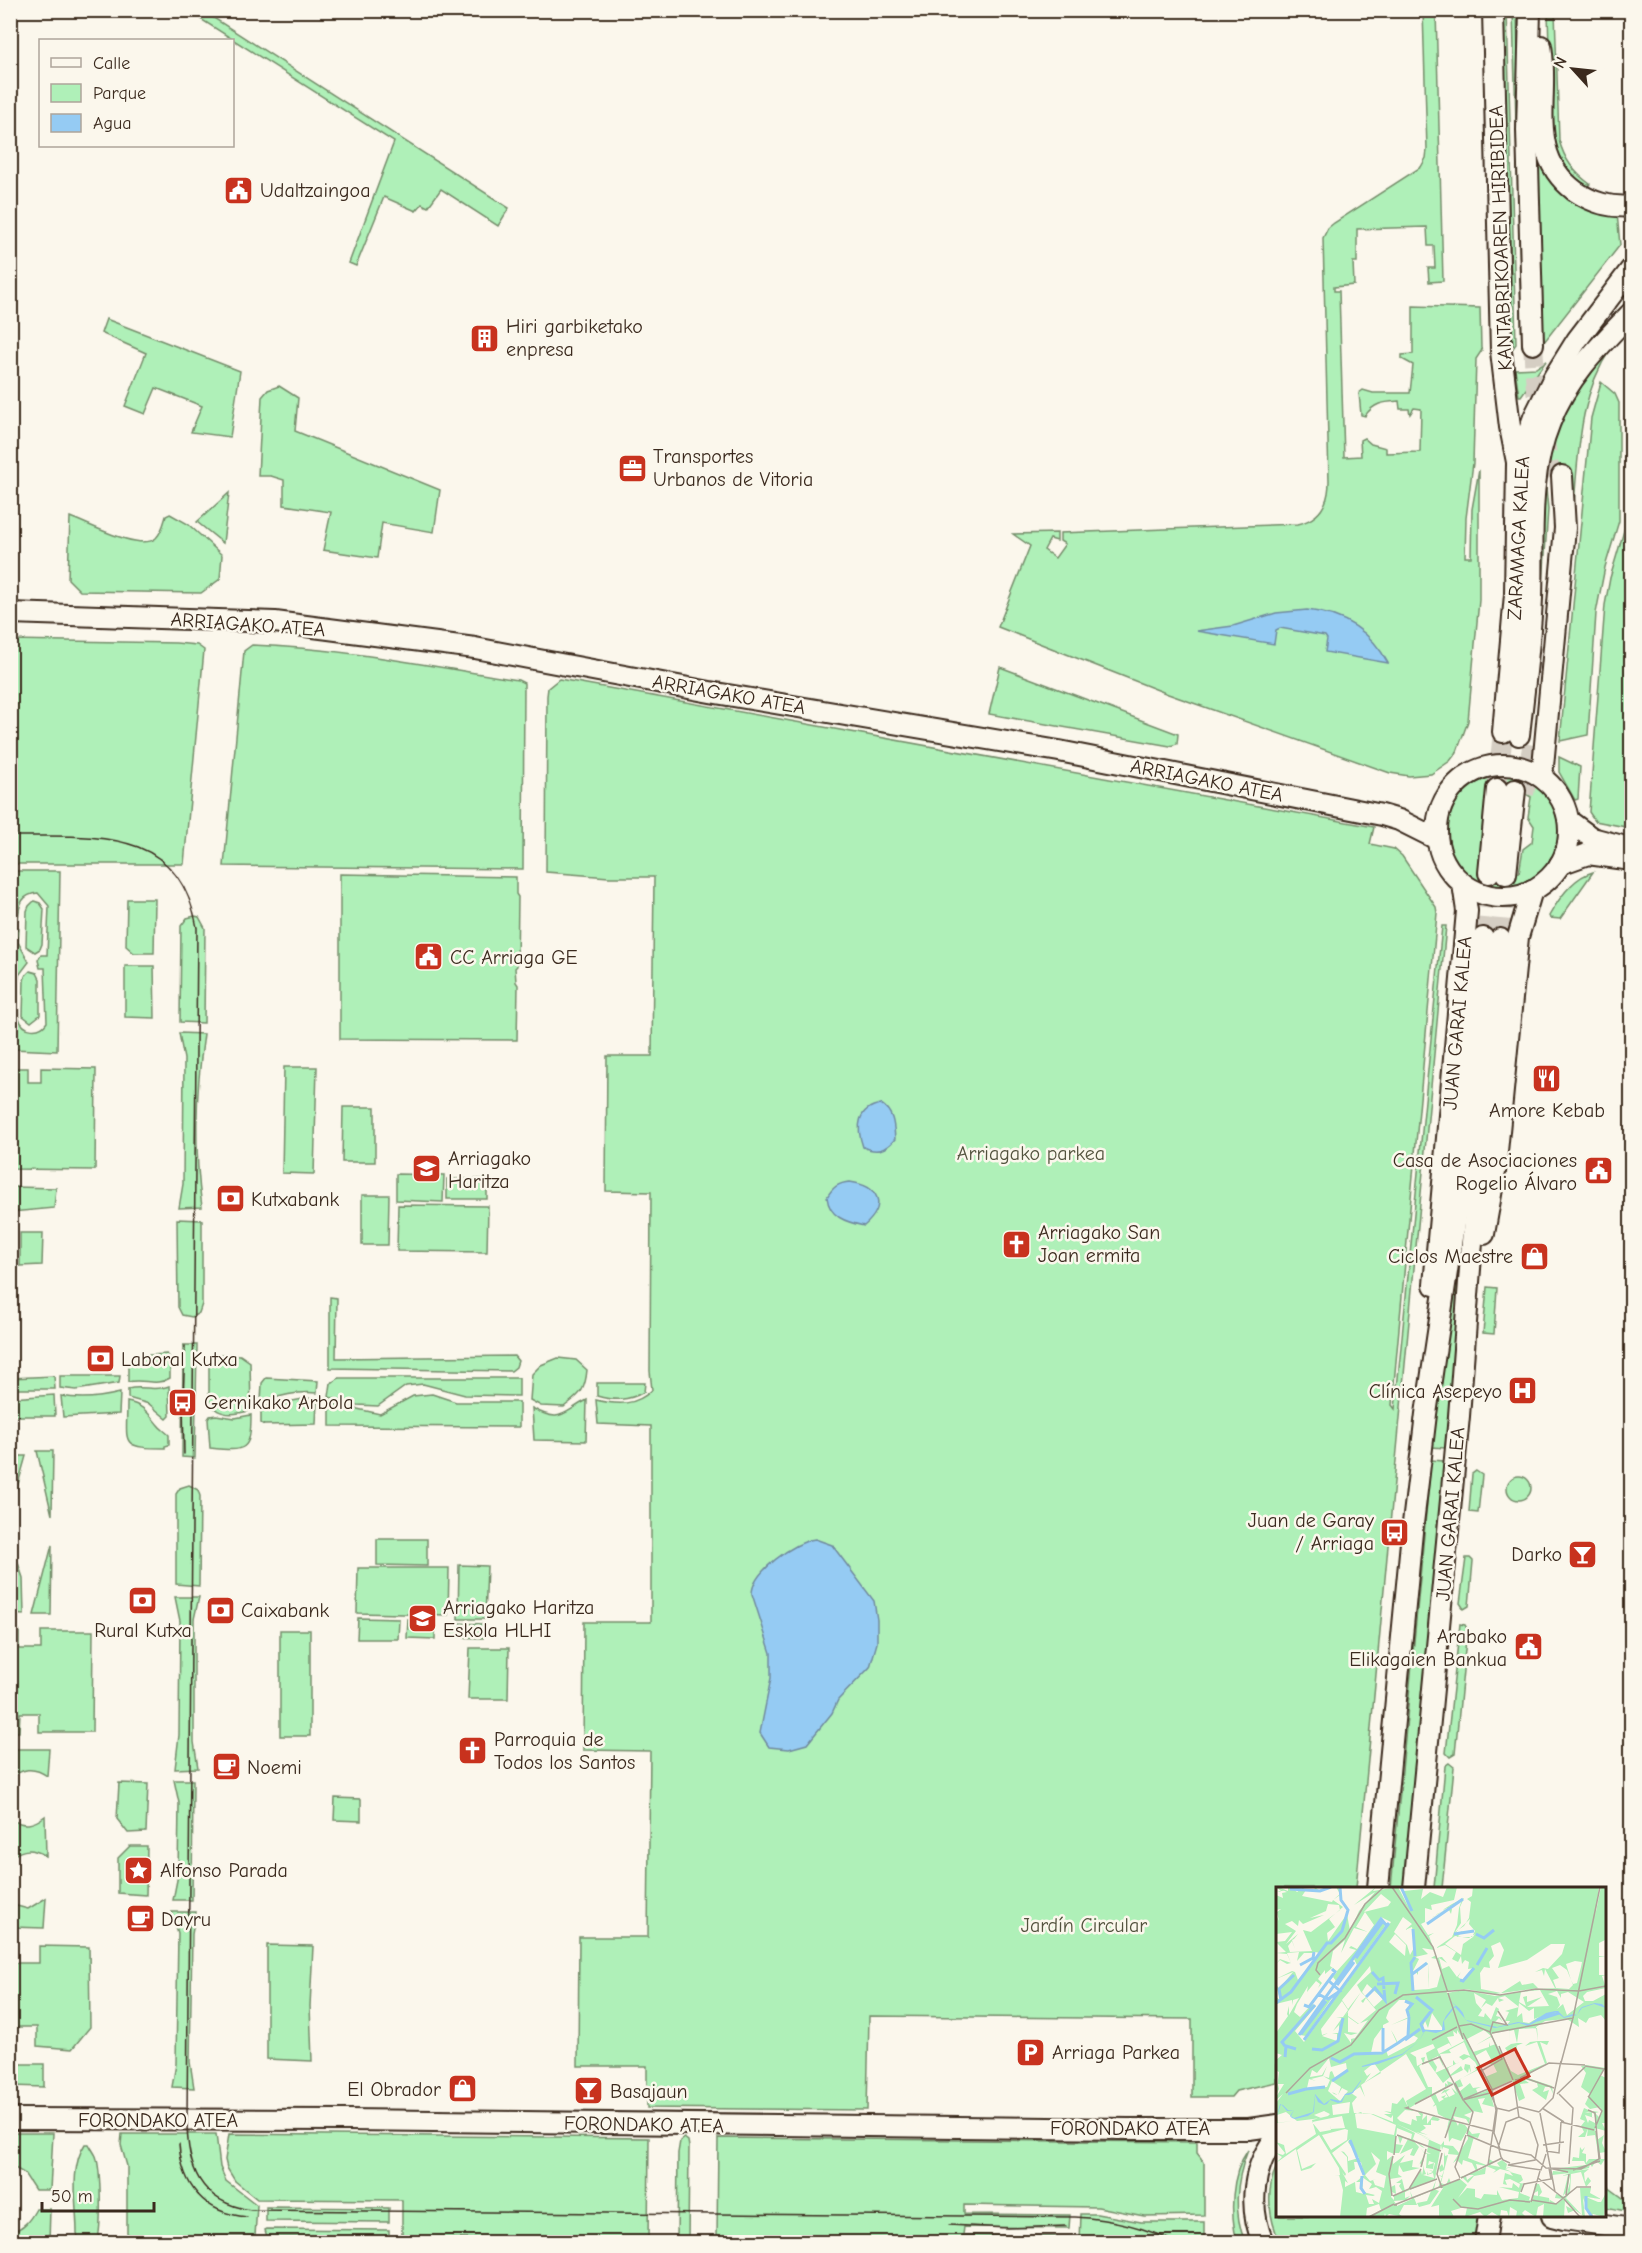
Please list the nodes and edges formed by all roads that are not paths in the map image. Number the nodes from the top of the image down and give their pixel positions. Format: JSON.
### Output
{"nodes":[{"id":1,"x":1493,"y":10,"type":"edge"},
{"id":2,"x":1530,"y":10,"type":"edge"},
{"id":3,"x":1534,"y":10,"type":"edge"},
{"id":4,"x":1632,"y":206,"type":"edge"},
{"id":5,"x":1632,"y":268,"type":"edge"},
{"id":6,"x":1632,"y":312,"type":"edge"},
{"id":7,"x":1533,"y":344,"type":"tunnel mouth"},
{"id":8,"x":1517,"y":464,"type":"junction"},
{"id":9,"x":10,"y":613,"type":"edge"},
{"id":10,"x":1518,"y":734,"type":"junction"},
{"id":11,"x":1542,"y":777,"type":"junction"},
{"id":12,"x":1512,"y":791,"type":"joint"},
{"id":13,"x":1569,"y":821,"type":"junction"},
{"id":14,"x":1437,"y":839,"type":"junction"},
{"id":15,"x":1632,"y":848,"type":"edge"},
{"id":16,"x":1632,"y":860,"type":"edge"},
{"id":17,"x":1560,"y":864,"type":"junction"},
{"id":18,"x":1463,"y":884,"type":"junction"},
{"id":19,"x":1532,"y":890,"type":"junction"},
{"id":20,"x":1464,"y":1354,"type":"junction"},
{"id":21,"x":1426,"y":1414,"type":"junction"},
{"id":22,"x":1378,"y":1887,"type":"edge"},
{"id":23,"x":1414,"y":1887,"type":"edge"},
{"id":24,"x":10,"y":2119,"type":"edge"},
{"id":25,"x":1276,"y":2125,"type":"edge"},
{"id":26,"x":1276,"y":2138,"type":"edge"},
{"id":27,"x":1489,"y":2217,"type":"edge"},
{"id":28,"x":1556,"y":2217,"type":"edge"},
{"id":29,"x":1632,"y":2229,"type":"edge"},
{"id":30,"x":1263,"y":2242,"type":"edge"},
{"id":31,"x":1485,"y":2242,"type":"edge"}],
"edges":[{"from":1,"to":8,"type":"main road","name":"KANTABRIKOAREN HIRIBIDEA"},
{"from":2,"to":7,"type":"main road","name":"KANTABRIKOAREN HIRIBIDEA"},
{"from":3,"to":4,"type":"main road"},
{"from":5,"to":8,"type":"main road","name":"ZARAMAGA KALEA"},
{"from":6,"to":10,"type":"main road","name":"ZARAMAGA KALEA"},
{"from":8,"to":10,"type":"main road","name":"ZARAMAGA KALEA"},
{"from":9,"to":14,"type":"main road","name":"ARRIAGAKO ATEA"},
{"from":10,"to":11,"type":"main road","name":"ZARAMAGA KALEA"},
{"from":11,"to":13,"type":"main road"},
{"from":11,"to":14,"type":"main road"},
{"from":12,"to":12,"type":"main road"},
{"from":13,"to":15,"type":"main road"},
{"from":13,"to":17,"type":"main road"},
{"from":14,"to":18,"type":"main road"},
{"from":16,"to":17,"type":"main road"},
{"from":17,"to":19,"type":"main road"},
{"from":18,"to":19,"type":"main road"},
{"from":18,"to":21,"type":"main road","name":"JUAN GARAI KALEA"},
{"from":19,"to":20,"type":"main road","name":"JUAN GARAI KALEA"},
{"from":20,"to":21,"type":"main road","name":"JUAN GARAI KALEA"},
{"from":20,"to":23,"type":"main road","name":"JUAN GARAI KALEA"},
{"from":21,"to":22,"type":"main road","name":"JUAN GARAI KALEA"},
{"from":24,"to":25,"type":"main road","name":"FORONDAKO ATEA"},
{"from":26,"to":30,"type":"main road"},
{"from":27,"to":31,"type":"main road"},
{"from":28,"to":29,"type":"main road"}]}
